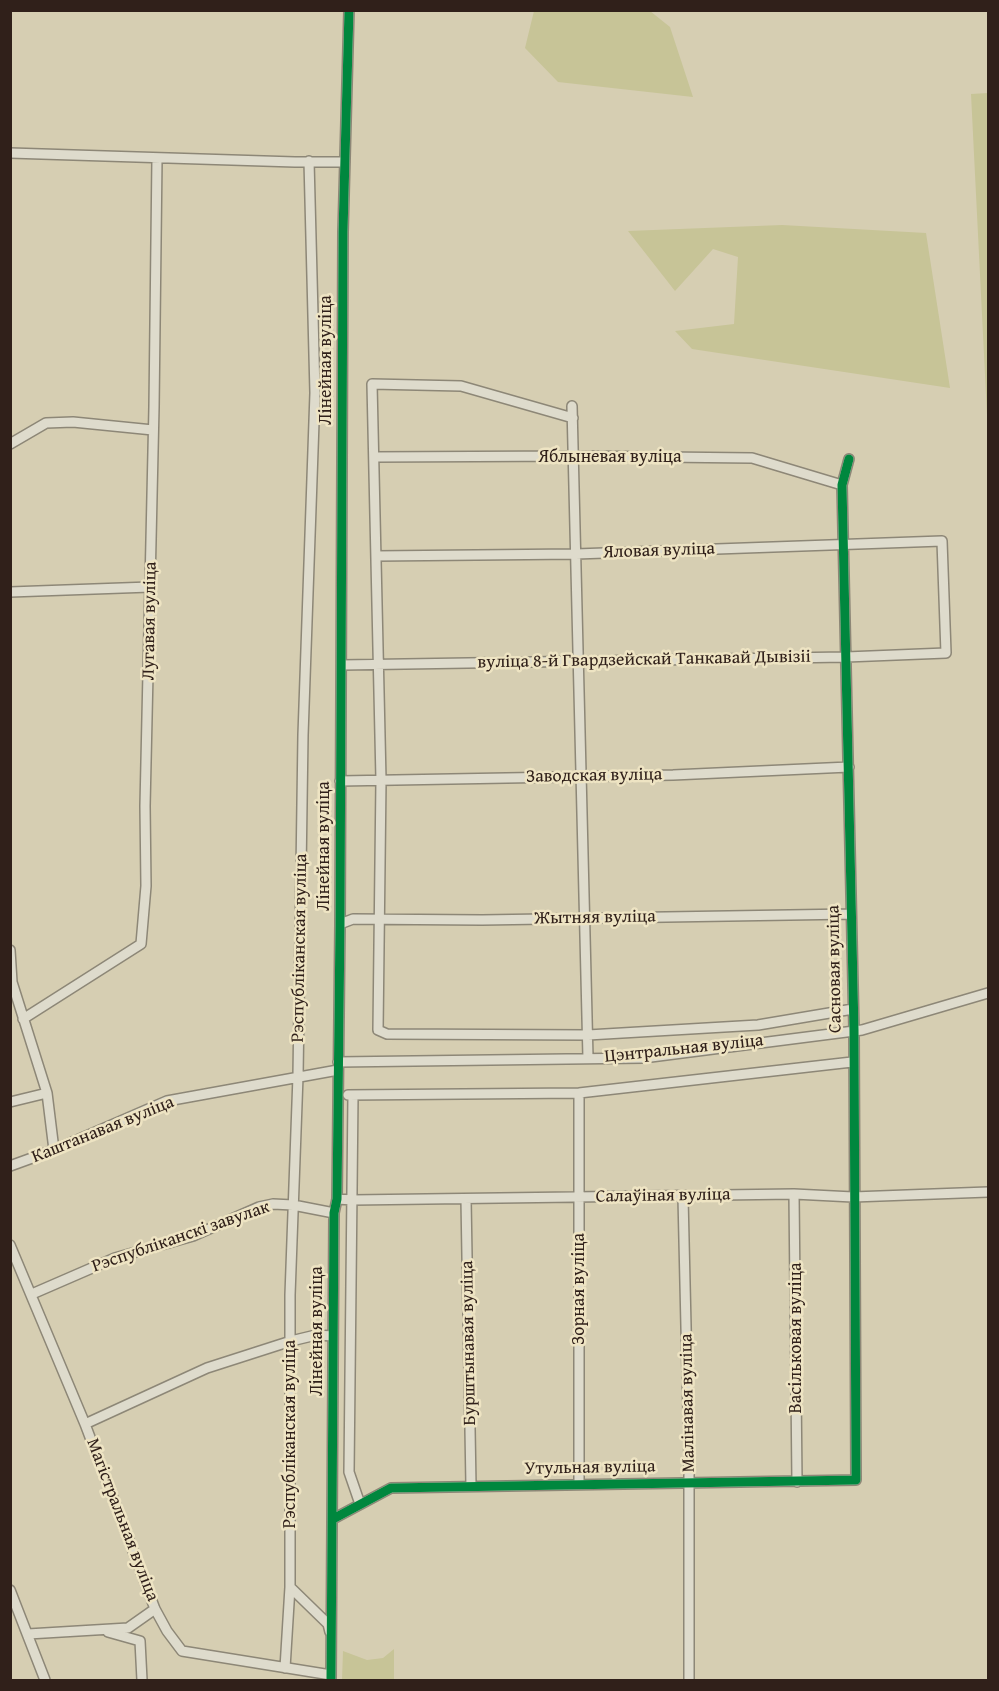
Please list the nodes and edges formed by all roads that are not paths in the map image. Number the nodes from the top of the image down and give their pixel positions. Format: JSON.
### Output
{"nodes":[{"id":1,"x":349,"y":10,"type":"edge"},
{"id":2,"x":10,"y":153,"type":"edge"},
{"id":3,"x":157,"y":158,"type":"junction"},
{"id":4,"x":309,"y":161,"type":"junction"},
{"id":5,"x":345,"y":162,"type":"junction"},
{"id":6,"x":572,"y":406,"type":"dead end"},
{"id":7,"x":573,"y":418,"type":"junction"},
{"id":8,"x":153,"y":430,"type":"junction"},
{"id":9,"x":10,"y":444,"type":"edge"},
{"id":10,"x":574,"y":456,"type":"junction"},
{"id":11,"x":374,"y":457,"type":"junction"},
{"id":12,"x":849,"y":459,"type":"dead end"},
{"id":13,"x":842,"y":485,"type":"junction"},
{"id":14,"x":843,"y":545,"type":"junction"},
{"id":15,"x":576,"y":554,"type":"junction"},
{"id":16,"x":376,"y":556,"type":"junction"},
{"id":17,"x":150,"y":587,"type":"junction"},
{"id":18,"x":10,"y":592,"type":"edge"},
{"id":19,"x":946,"y":653,"type":"joint"},
{"id":20,"x":846,"y":657,"type":"junction"},
{"id":21,"x":579,"y":661,"type":"junction"},
{"id":22,"x":342,"y":665,"type":"junction"},
{"id":23,"x":378,"y":665,"type":"junction"},
{"id":24,"x":849,"y":767,"type":"junction"},
{"id":25,"x":581,"y":776,"type":"junction"},
{"id":26,"x":381,"y":780,"type":"junction"},
{"id":27,"x":340,"y":781,"type":"junction"},
{"id":28,"x":851,"y":914,"type":"junction"},
{"id":29,"x":585,"y":918,"type":"junction"},
{"id":30,"x":379,"y":919,"type":"junction"},
{"id":31,"x":340,"y":924,"type":"junction"},
{"id":32,"x":10,"y":950,"type":"edge"},
{"id":33,"x":11,"y":982,"type":"edge"},
{"id":34,"x":988,"y":993,"type":"edge"},
{"id":35,"x":853,"y":1009,"type":"junction"},
{"id":36,"x":23,"y":1019,"type":"junction"},
{"id":37,"x":854,"y":1030,"type":"junction"},
{"id":38,"x":588,"y":1035,"type":"junction"},
{"id":39,"x":588,"y":1058,"type":"junction"},
{"id":40,"x":852,"y":1062,"type":"junction"},
{"id":41,"x":338,"y":1066,"type":"junction"},
{"id":42,"x":298,"y":1077,"type":"junction"},
{"id":43,"x":47,"y":1093,"type":"junction"},
{"id":44,"x":579,"y":1094,"type":"junction"},
{"id":45,"x":350,"y":1095,"type":"joint"},
{"id":46,"x":10,"y":1102,"type":"edge"},
{"id":47,"x":54,"y":1150,"type":"junction"},
{"id":48,"x":10,"y":1166,"type":"edge"},
{"id":49,"x":988,"y":1192,"type":"edge"},
{"id":50,"x":794,"y":1194,"type":"junction"},
{"id":51,"x":579,"y":1197,"type":"junction"},
{"id":52,"x":683,"y":1197,"type":"junction"},
{"id":53,"x":853,"y":1197,"type":"junction"},
{"id":54,"x":337,"y":1199,"type":"junction"},
{"id":55,"x":466,"y":1199,"type":"junction"},
{"id":56,"x":353,"y":1200,"type":"junction"},
{"id":57,"x":293,"y":1205,"type":"junction"},
{"id":58,"x":334,"y":1213,"type":"junction"},
{"id":59,"x":10,"y":1245,"type":"edge"},
{"id":60,"x":32,"y":1294,"type":"junction"},
{"id":61,"x":333,"y":1336,"type":"junction"},
{"id":62,"x":291,"y":1341,"type":"junction"},
{"id":63,"x":85,"y":1424,"type":"junction"},
{"id":64,"x":856,"y":1480,"type":"joint"},
{"id":65,"x":797,"y":1482,"type":"junction"},
{"id":66,"x":689,"y":1483,"type":"junction"},
{"id":67,"x":579,"y":1484,"type":"junction"},
{"id":68,"x":471,"y":1486,"type":"junction"},
{"id":69,"x":360,"y":1504,"type":"junction"},
{"id":70,"x":333,"y":1519,"type":"junction"},
{"id":71,"x":290,"y":1587,"type":"junction"},
{"id":72,"x":10,"y":1590,"type":"edge"},
{"id":73,"x":156,"y":1609,"type":"junction"},
{"id":74,"x":15,"y":1612,"type":"edge"},
{"id":75,"x":99,"y":1630,"type":"junction"},
{"id":76,"x":28,"y":1634,"type":"junction"},
{"id":77,"x":333,"y":1646,"type":"junction"},
{"id":78,"x":285,"y":1668,"type":"junction"},
{"id":79,"x":331,"y":1678,"type":"edge"},
{"id":80,"x":45,"y":1680,"type":"edge"},
{"id":81,"x":142,"y":1680,"type":"edge"},
{"id":82,"x":689,"y":1680,"type":"edge"}],
"edges":[{"from":1,"to":5,"type":"street","name":"Лінейная вуліца"},
{"from":2,"to":3,"type":"street"},
{"from":3,"to":4,"type":"street"},
{"from":3,"to":8,"type":"street","name":"Лугавая вуліца"},
{"from":4,"to":5,"type":"street"},
{"from":4,"to":42,"type":"street","name":"Рэспубліканская вуліца"},
{"from":5,"to":22,"type":"street","name":"Лінейная вуліца"},
{"from":6,"to":7,"type":"street"},
{"from":7,"to":10,"type":"street"},
{"from":7,"to":11,"type":"street"},
{"from":8,"to":9,"type":"street"},
{"from":8,"to":17,"type":"street","name":"Лугавая вуліца"},
{"from":10,"to":11,"type":"street","name":"Яблыневая вуліца"},
{"from":10,"to":13,"type":"street","name":"Яблыневая вуліца"},
{"from":10,"to":15,"type":"street"},
{"from":11,"to":16,"type":"street"},
{"from":12,"to":13,"type":"street","name":"Сасновая вуліца"},
{"from":13,"to":14,"type":"street","name":"Сасновая вуліца"},
{"from":14,"to":15,"type":"street","name":"Яловая вуліца"},
{"from":14,"to":19,"type":"street","name":"Яловая вуліца"},
{"from":14,"to":20,"type":"street","name":"Сасновая вуліца"},
{"from":15,"to":16,"type":"street","name":"Яловая вуліца"},
{"from":15,"to":21,"type":"street"},
{"from":16,"to":23,"type":"street"},
{"from":17,"to":18,"type":"street"},
{"from":17,"to":36,"type":"street","name":"Лугавая вуліца"},
{"from":19,"to":20,"type":"street","name":"вуліца 8-й Гвардзейскай Танкавай Дывізіі"},
{"from":20,"to":21,"type":"street","name":"вуліца 8-й Гвардзейскай Танкавай Дывізіі"},
{"from":20,"to":24,"type":"street","name":"Сасновая вуліца"},
{"from":21,"to":23,"type":"street","name":"вуліца 8-й Гвардзейскай Танкавай Дывізіі"},
{"from":21,"to":25,"type":"street"},
{"from":22,"to":23,"type":"street","name":"вуліца 8-й Гвардзейскай Танкавай Дывізіі"},
{"from":22,"to":27,"type":"street","name":"Лінейная вуліца"},
{"from":23,"to":26,"type":"street"},
{"from":24,"to":25,"type":"street","name":"Заводская вуліца"},
{"from":24,"to":28,"type":"street","name":"Сасновая вуліца"},
{"from":25,"to":26,"type":"street","name":"Заводская вуліца"},
{"from":25,"to":29,"type":"street"},
{"from":26,"to":27,"type":"street","name":"Заводская вуліца"},
{"from":26,"to":30,"type":"street"},
{"from":27,"to":31,"type":"street","name":"Лінейная вуліца"},
{"from":28,"to":29,"type":"street","name":"Жытняя вуліца"},
{"from":28,"to":35,"type":"street","name":"Сасновая вуліца"},
{"from":29,"to":30,"type":"street","name":"Жытняя вуліца"},
{"from":29,"to":38,"type":"street"},
{"from":30,"to":31,"type":"street","name":"Жытняя вуліца"},
{"from":30,"to":38,"type":"street"},
{"from":31,"to":41,"type":"street","name":"Лінейная вуліца"},
{"from":32,"to":33,"type":"street"},
{"from":33,"to":36,"type":"street"},
{"from":34,"to":37,"type":"street","name":"Цэнтральная вуліца"},
{"from":35,"to":37,"type":"street","name":"Сасновая вуліца"},
{"from":35,"to":38,"type":"street"},
{"from":36,"to":43,"type":"street"},
{"from":37,"to":39,"type":"street","name":"Цэнтральная вуліца"},
{"from":37,"to":40,"type":"street","name":"Сасновая вуліца"},
{"from":38,"to":39,"type":"street"},
{"from":39,"to":41,"type":"street","name":"Цэнтральная вуліца"},
{"from":40,"to":44,"type":"street","name":"Цэнтральная вуліца"},
{"from":40,"to":53,"type":"street","name":"Сасновая вуліца"},
{"from":41,"to":42,"type":"street","name":"Каштанавая вуліца"},
{"from":41,"to":54,"type":"street","name":"Лінейная вуліца"},
{"from":42,"to":47,"type":"street","name":"Каштанавая вуліца"},
{"from":42,"to":57,"type":"street","name":"Рэспубліканская вуліца"},
{"from":43,"to":46,"type":"street"},
{"from":43,"to":47,"type":"street"},
{"from":44,"to":45,"type":"street","name":"Цэнтральная вуліца"},
{"from":44,"to":51,"type":"street","name":"Зорная вуліца"},
{"from":45,"to":56,"type":"street","name":"Лінейная вуліца"},
{"from":47,"to":48,"type":"street","name":"Каштанавая вуліца"},
{"from":49,"to":53,"type":"street","name":"Салаўіная вуліца"},
{"from":50,"to":52,"type":"street","name":"Салаўіная вуліца"},
{"from":50,"to":53,"type":"street","name":"Салаўіная вуліца"},
{"from":50,"to":65,"type":"street","name":"Васільковая вуліца"},
{"from":51,"to":52,"type":"street","name":"Салаўіная вуліца"},
{"from":51,"to":55,"type":"street","name":"Салаўіная вуліца"},
{"from":51,"to":67,"type":"street","name":"Зорная вуліца"},
{"from":52,"to":66,"type":"street","name":"Малінавая вуліца"},
{"from":53,"to":64,"type":"street","name":"Сасновая вуліца"},
{"from":54,"to":56,"type":"street","name":"Салаўіная вуліца"},
{"from":54,"to":58,"type":"street","name":"Лінейная вуліца"},
{"from":55,"to":56,"type":"street","name":"Салаўіная вуліца"},
{"from":55,"to":68,"type":"street","name":"Бурштынавая вуліца"},
{"from":56,"to":69,"type":"street","name":"Лінейная вуліца"},
{"from":57,"to":58,"type":"street","name":"Рэспубліканскі завулак"},
{"from":57,"to":60,"type":"street","name":"Рэспубліканскі завулак"},
{"from":57,"to":62,"type":"street","name":"Рэспубліканская вуліца"},
{"from":58,"to":61,"type":"street","name":"Лінейная вуліца"},
{"from":59,"to":60,"type":"street","name":"Магістральная вуліца"},
{"from":60,"to":63,"type":"street","name":"Магістральная вуліца"},
{"from":61,"to":62,"type":"street"},
{"from":61,"to":70,"type":"street","name":"Лінейная вуліца"},
{"from":62,"to":63,"type":"street"},
{"from":62,"to":71,"type":"street","name":"Рэспубліканская вуліца"},
{"from":63,"to":73,"type":"street","name":"Магістральная вуліца"},
{"from":64,"to":65,"type":"street","name":"Утульная вуліца"},
{"from":65,"to":66,"type":"street","name":"Утульная вуліца"},
{"from":66,"to":67,"type":"street","name":"Утульная вуліца"},
{"from":66,"to":82,"type":"street","name":"Малінавая вуліца"},
{"from":67,"to":68,"type":"street","name":"Утульная вуліца"},
{"from":68,"to":69,"type":"street","name":"Утульная вуліца"},
{"from":69,"to":70,"type":"street","name":"Утульная вуліца"},
{"from":70,"to":77,"type":"street","name":"Лінейная вуліца"},
{"from":71,"to":77,"type":"street"},
{"from":71,"to":78,"type":"street","name":"Рэспубліканская вуліца"},
{"from":72,"to":74,"type":"street"},
{"from":73,"to":75,"type":"street"},
{"from":73,"to":78,"type":"street","name":"Магістральная вуліца"},
{"from":74,"to":76,"type":"street"},
{"from":75,"to":76,"type":"street"},
{"from":75,"to":81,"type":"street"},
{"from":76,"to":80,"type":"street"},
{"from":77,"to":79,"type":"street","name":"Лінейная вуліца"},
{"from":78,"to":79,"type":"street","name":"Магістральная вуліца"}]}
